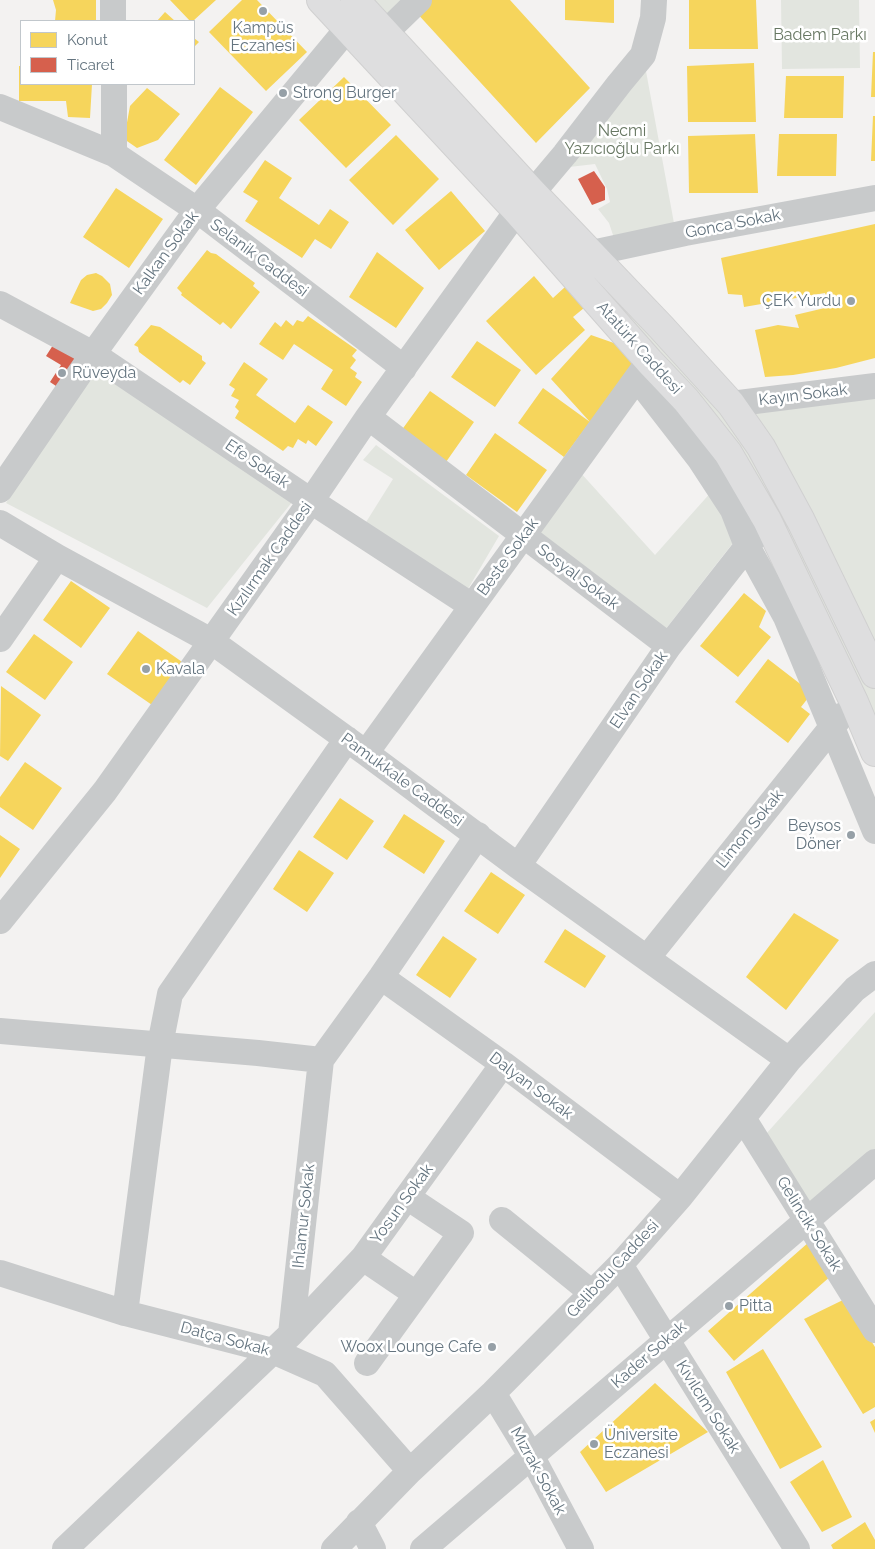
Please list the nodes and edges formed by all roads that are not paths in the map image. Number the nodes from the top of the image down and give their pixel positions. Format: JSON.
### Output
{"nodes":[{"id":1,"x":113,"y":0,"type":"edge"},
{"id":2,"x":321,"y":0,"type":"edge"},
{"id":3,"x":355,"y":0,"type":"edge"},
{"id":4,"x":419,"y":0,"type":"edge"},
{"id":5,"x":654,"y":0,"type":"edge"},
{"id":6,"x":113,"y":20,"type":"edge"},
{"id":7,"x":348,"y":28,"type":"junction"},
{"id":8,"x":385,"y":33,"type":"junction"},
{"id":9,"x":114,"y":85,"type":"edge"},
{"id":10,"x":0,"y":107,"type":"edge"},
{"id":11,"x":114,"y":154,"type":"junction"},
{"id":12,"x":875,"y":198,"type":"edge"},
{"id":13,"x":524,"y":202,"type":"junction"},
{"id":14,"x":197,"y":210,"type":"junction"},
{"id":15,"x":592,"y":253,"type":"junction"},
{"id":16,"x":0,"y":304,"type":"edge"},
{"id":17,"x":93,"y":354,"type":"junction"},
{"id":18,"x":404,"y":368,"type":"junction"},
{"id":19,"x":643,"y":370,"type":"junction"},
{"id":20,"x":875,"y":386,"type":"edge"},
{"id":21,"x":731,"y":404,"type":"junction"},
{"id":22,"x":368,"y":417,"type":"junction"},
{"id":23,"x":0,"y":490,"type":"edge"},
{"id":24,"x":311,"y":501,"type":"junction"},
{"id":25,"x":767,"y":520,"type":"junction"},
{"id":26,"x":0,"y":523,"type":"edge"},
{"id":27,"x":523,"y":535,"type":"junction"},
{"id":28,"x":747,"y":546,"type":"junction"},
{"id":29,"x":57,"y":557,"type":"junction"},
{"id":30,"x":472,"y":606,"type":"junction"},
{"id":31,"x":0,"y":639,"type":"edge"},
{"id":32,"x":211,"y":641,"type":"junction"},
{"id":33,"x":669,"y":646,"type":"junction"},
{"id":34,"x":875,"y":674,"type":"edge"},
{"id":35,"x":854,"y":702,"type":"junction"},
{"id":36,"x":831,"y":727,"type":"junction"},
{"id":37,"x":356,"y":746,"type":"junction"},
{"id":38,"x":875,"y":752,"type":"edge"},
{"id":39,"x":875,"y":831,"type":"edge"},
{"id":40,"x":478,"y":835,"type":"junction"},
{"id":41,"x":518,"y":866,"type":"junction"},
{"id":42,"x":0,"y":921,"type":"edge"},
{"id":43,"x":647,"y":958,"type":"junction"},
{"id":44,"x":875,"y":960,"type":"edge"},
{"id":45,"x":380,"y":977,"type":"junction"},
{"id":46,"x":865,"y":982,"type":"edge"},
{"id":47,"x":0,"y":1031,"type":"edge"},
{"id":48,"x":160,"y":1045,"type":"junction"},
{"id":49,"x":320,"y":1060,"type":"junction"},
{"id":50,"x":789,"y":1060,"type":"junction"},
{"id":51,"x":503,"y":1064,"type":"junction"},
{"id":52,"x":743,"y":1118,"type":"junction"},
{"id":53,"x":875,"y":1162,"type":"edge"},
{"id":54,"x":407,"y":1197,"type":"junction"},
{"id":55,"x":680,"y":1197,"type":"junction"},
{"id":56,"x":502,"y":1220,"type":"dead end"},
{"id":57,"x":807,"y":1220,"type":"junction"},
{"id":58,"x":363,"y":1258,"type":"junction"},
{"id":59,"x":620,"y":1265,"type":"junction"},
{"id":60,"x":0,"y":1274,"type":"edge"},
{"id":61,"x":592,"y":1293,"type":"junction"},
{"id":62,"x":416,"y":1294,"type":"junction"},
{"id":63,"x":125,"y":1313,"type":"junction"},
{"id":64,"x":875,"y":1330,"type":"edge"},
{"id":65,"x":667,"y":1340,"type":"junction"},
{"id":66,"x":282,"y":1343,"type":"junction"},
{"id":67,"x":367,"y":1362,"type":"dead end"},
{"id":68,"x":493,"y":1393,"type":"junction"},
{"id":69,"x":532,"y":1458,"type":"junction"},
{"id":70,"x":410,"y":1471,"type":"junction"},
{"id":71,"x":359,"y":1522,"type":"junction"},
{"id":72,"x":65,"y":1549,"type":"edge"},
{"id":73,"x":334,"y":1549,"type":"edge"},
{"id":74,"x":373,"y":1549,"type":"edge"},
{"id":75,"x":423,"y":1549,"type":"edge"},
{"id":76,"x":581,"y":1549,"type":"edge"},
{"id":77,"x":797,"y":1549,"type":"edge"}],
"edges":[{"from":1,"to":6,"type":"street"},
{"from":2,"to":7,"type":"main road","name":"Atatürk Caddesi"},
{"from":3,"to":8,"type":"main road","name":"Atatürk Caddesi"},
{"from":4,"to":8,"type":"street"},
{"from":5,"to":13,"type":"street","name":"Kızılırmak Caddesi"},
{"from":7,"to":13,"type":"main road","name":"Atatürk Caddesi"},
{"from":7,"to":14,"type":"street","name":"Kalkan Sokak"},
{"from":8,"to":13,"type":"main road","name":"Atatürk Caddesi"},
{"from":9,"to":11,"type":"street"},
{"from":10,"to":11,"type":"street","name":"Selanik Caddesi"},
{"from":11,"to":14,"type":"street","name":"Selanik Caddesi"},
{"from":12,"to":15,"type":"street","name":"Gonca Sokak"},
{"from":13,"to":15,"type":"main road","name":"Atatürk Caddesi"},
{"from":13,"to":18,"type":"street","name":"Kızılırmak Caddesi"},
{"from":13,"to":19,"type":"main road","name":"Atatürk Caddesi"},
{"from":14,"to":17,"type":"street","name":"Kalkan Sokak"},
{"from":14,"to":18,"type":"street","name":"Selanik Caddesi"},
{"from":15,"to":21,"type":"main road","name":"Atatürk Caddesi"},
{"from":16,"to":17,"type":"street","name":"Efe Sokak"},
{"from":17,"to":23,"type":"street","name":"Kalkan Sokak"},
{"from":17,"to":24,"type":"street","name":"Efe Sokak"},
{"from":18,"to":22,"type":"street","name":"Kızılırmak Caddesi"},
{"from":19,"to":25,"type":"main road","name":"Atatürk Caddesi"},
{"from":19,"to":27,"type":"street","name":"Beste Sokak"},
{"from":19,"to":28,"type":"street"},
{"from":20,"to":21,"type":"street","name":"Kayın Sokak"},
{"from":21,"to":34,"type":"main road","name":"Atatürk Caddesi"},
{"from":22,"to":24,"type":"street","name":"Kızılırmak Caddesi"},
{"from":22,"to":27,"type":"street","name":"Sosyal Sokak"},
{"from":24,"to":30,"type":"street","name":"Efe Sokak"},
{"from":24,"to":32,"type":"street","name":"Kızılırmak Caddesi"},
{"from":25,"to":28,"type":"street","name":"Elvan Sokak"},
{"from":25,"to":35,"type":"main road","name":"Atatürk Caddesi"},
{"from":26,"to":29,"type":"street","name":"Pamukkale Caddesi"},
{"from":27,"to":30,"type":"street","name":"Beste Sokak"},
{"from":27,"to":33,"type":"street","name":"Sosyal Sokak"},
{"from":28,"to":33,"type":"street","name":"Elvan Sokak"},
{"from":28,"to":36,"type":"street"},
{"from":29,"to":31,"type":"street"},
{"from":29,"to":32,"type":"street","name":"Pamukkale Caddesi"},
{"from":30,"to":37,"type":"street","name":"Beste Sokak"},
{"from":32,"to":37,"type":"street","name":"Pamukkale Caddesi"},
{"from":32,"to":42,"type":"street","name":"Kızılırmak Caddesi"},
{"from":33,"to":41,"type":"street","name":"Elvan Sokak"},
{"from":35,"to":36,"type":"street","name":"Limon Sokak"},
{"from":35,"to":38,"type":"main road","name":"Atatürk Caddesi"},
{"from":36,"to":39,"type":"street"},
{"from":36,"to":43,"type":"street","name":"Limon Sokak"},
{"from":37,"to":40,"type":"street","name":"Pamukkale Caddesi"},
{"from":37,"to":48,"type":"street","name":"Beste Sokak"},
{"from":40,"to":41,"type":"street","name":"Pamukkale Caddesi"},
{"from":40,"to":45,"type":"street","name":"Ihlamur Sokak"},
{"from":41,"to":43,"type":"street","name":"Pamukkale Caddesi"},
{"from":43,"to":50,"type":"street","name":"Pamukkale Caddesi"},
{"from":44,"to":46,"type":"street","name":"Gelibolu Caddesi"},
{"from":45,"to":49,"type":"street","name":"Ihlamur Sokak"},
{"from":45,"to":51,"type":"street","name":"Dalyan Sokak"},
{"from":46,"to":50,"type":"street","name":"Gelibolu Caddesi"},
{"from":47,"to":48,"type":"street"},
{"from":48,"to":49,"type":"street"},
{"from":48,"to":63,"type":"street","name":"Beste Sokak"},
{"from":49,"to":66,"type":"street","name":"Ihlamur Sokak"},
{"from":50,"to":52,"type":"street","name":"Gelibolu Caddesi"},
{"from":51,"to":54,"type":"street","name":"Yosun Sokak"},
{"from":51,"to":55,"type":"street","name":"Dalyan Sokak"},
{"from":52,"to":55,"type":"street","name":"Gelibolu Caddesi"},
{"from":52,"to":57,"type":"street","name":"Gelincik Sokak"},
{"from":53,"to":57,"type":"street","name":"Kader Sokak"},
{"from":54,"to":58,"type":"street","name":"Yosun Sokak"},
{"from":54,"to":62,"type":"street"},
{"from":55,"to":59,"type":"street","name":"Gelibolu Caddesi"},
{"from":56,"to":61,"type":"street"},
{"from":57,"to":64,"type":"street","name":"Gelincik Sokak"},
{"from":57,"to":65,"type":"street","name":"Kader Sokak"},
{"from":58,"to":62,"type":"street"},
{"from":58,"to":66,"type":"street","name":"Yosun Sokak"},
{"from":59,"to":61,"type":"street","name":"Gelibolu Caddesi"},
{"from":59,"to":65,"type":"street","name":"Kıvılcım Sokak"},
{"from":60,"to":63,"type":"street","name":"Datça Sokak"},
{"from":61,"to":68,"type":"street","name":"Gelibolu Caddesi"},
{"from":62,"to":67,"type":"street"},
{"from":63,"to":66,"type":"street","name":"Datça Sokak"},
{"from":65,"to":69,"type":"street","name":"Kader Sokak"},
{"from":65,"to":77,"type":"street","name":"Kıvılcım Sokak"},
{"from":66,"to":70,"type":"street","name":"Datça Sokak"},
{"from":66,"to":72,"type":"street"},
{"from":68,"to":69,"type":"street","name":"Mızrak Sokak"},
{"from":68,"to":70,"type":"street","name":"Gelibolu Caddesi"},
{"from":69,"to":75,"type":"street","name":"Kader Sokak"},
{"from":69,"to":76,"type":"street","name":"Mızrak Sokak"},
{"from":70,"to":71,"type":"street","name":"Gelibolu Caddesi"},
{"from":71,"to":73,"type":"street","name":"Gelibolu Caddesi"},
{"from":71,"to":74,"type":"street"}]}
